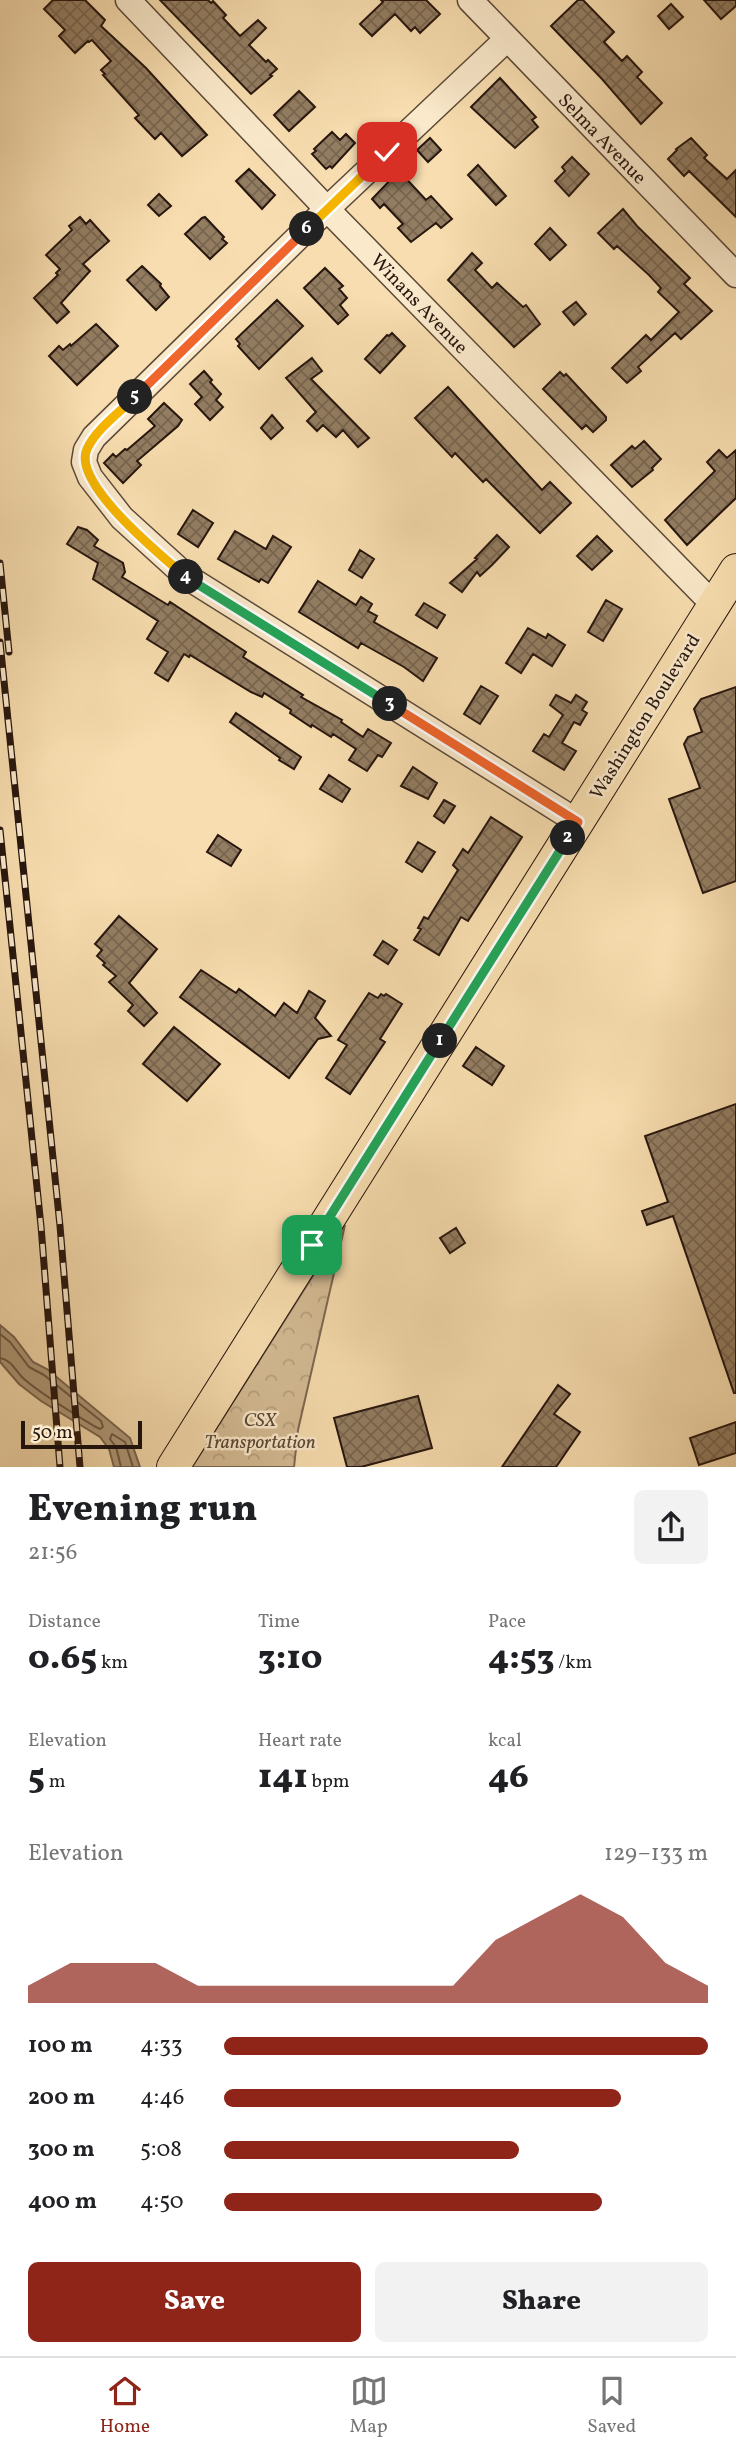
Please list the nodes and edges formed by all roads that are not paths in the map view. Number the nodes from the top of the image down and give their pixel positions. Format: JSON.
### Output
{"nodes":[{"id":1,"x":128,"y":0,"type":"edge"},
{"id":2,"x":470,"y":0,"type":"edge"},
{"id":3,"x":507,"y":39,"type":"junction"},
{"id":4,"x":327,"y":209,"type":"junction"},
{"id":5,"x":736,"y":275,"type":"edge"},
{"id":6,"x":736,"y":570,"type":"edge"},
{"id":7,"x":714,"y":605,"type":"junction"},
{"id":8,"x":578,"y":822,"type":"junction"},
{"id":9,"x":173,"y":1467,"type":"edge"}],
"edges":[{"from":1,"to":4,"type":"street","name":"Winans Avenue"},
{"from":2,"to":3,"type":"street","name":"Selma Avenue"},
{"from":3,"to":4,"type":"street"},
{"from":3,"to":5,"type":"street","name":"Selma Avenue"},
{"from":4,"to":7,"type":"street","name":"Winans Avenue"},
{"from":4,"to":8,"type":"street"},
{"from":6,"to":7,"type":"main road","name":"Washington Boulevard"},
{"from":7,"to":8,"type":"main road","name":"Washington Boulevard"},
{"from":8,"to":9,"type":"main road","name":"Washington Boulevard"}]}
